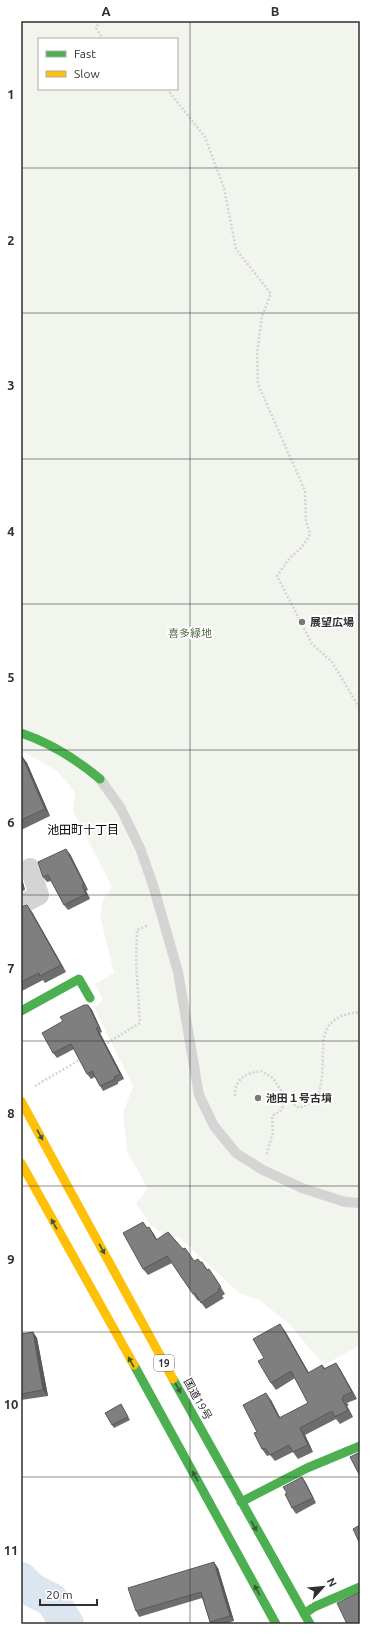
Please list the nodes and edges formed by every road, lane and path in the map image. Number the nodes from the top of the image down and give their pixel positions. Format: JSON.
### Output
{"nodes":[{"id":1,"x":100,"y":21,"type":"edge"},
{"id":2,"x":102,"y":38,"type":"edge"},
{"id":3,"x":168,"y":90,"type":"edge"},
{"id":4,"x":360,"y":708,"type":"edge"},
{"id":5,"x":21,"y":733,"type":"edge"},
{"id":6,"x":100,"y":779,"type":"joint"},
{"id":7,"x":30,"y":868,"type":"dead end"},
{"id":8,"x":21,"y":905,"type":"edge"},
{"id":9,"x":154,"y":924,"type":"dead end"},
{"id":10,"x":90,"y":998,"type":"dead end"},
{"id":11,"x":21,"y":1012,"type":"edge"},
{"id":12,"x":360,"y":1012,"type":"edge"},
{"id":13,"x":101,"y":1046,"type":"edge"},
{"id":14,"x":81,"y":1058,"type":"edge"},
{"id":15,"x":28,"y":1090,"type":"dead end"},
{"id":16,"x":235,"y":1096,"type":"dead end"},
{"id":17,"x":287,"y":1100,"type":"junction"},
{"id":18,"x":21,"y":1101,"type":"edge"},
{"id":19,"x":266,"y":1160,"type":"dead end"},
{"id":20,"x":21,"y":1163,"type":"edge"},
{"id":21,"x":360,"y":1203,"type":"edge"},
{"id":22,"x":360,"y":1446,"type":"edge"},
{"id":23,"x":241,"y":1502,"type":"junction"},
{"id":24,"x":360,"y":1587,"type":"edge"},
{"id":25,"x":304,"y":1614,"type":"junction"},
{"id":26,"x":276,"y":1624,"type":"edge"},
{"id":27,"x":310,"y":1624,"type":"edge"}],
"edges":[{"from":1,"to":2,"type":"path"},
{"from":3,"to":4,"type":"path"},
{"from":5,"to":6,"type":"main road"},
{"from":6,"to":21,"type":"lane"},
{"from":7,"to":8,"type":"street"},
{"from":9,"to":13,"type":"path"},
{"from":10,"to":11,"type":"main road"},
{"from":12,"to":17,"type":"path"},
{"from":14,"to":15,"type":"path"},
{"from":16,"to":17,"type":"path"},
{"from":17,"to":19,"type":"path"},
{"from":18,"to":23,"type":"main road","name":"国道19号","number":"19","one_way":true},
{"from":26,"to":20,"type":"main road","number":"19","one_way":true},
{"from":22,"to":23,"type":"main road"},
{"from":23,"to":25,"type":"main road","name":"国道19号","number":"19","one_way":true},
{"from":24,"to":25,"type":"main road"},
{"from":25,"to":27,"type":"main road","name":"国道19号","number":"19"}]}
